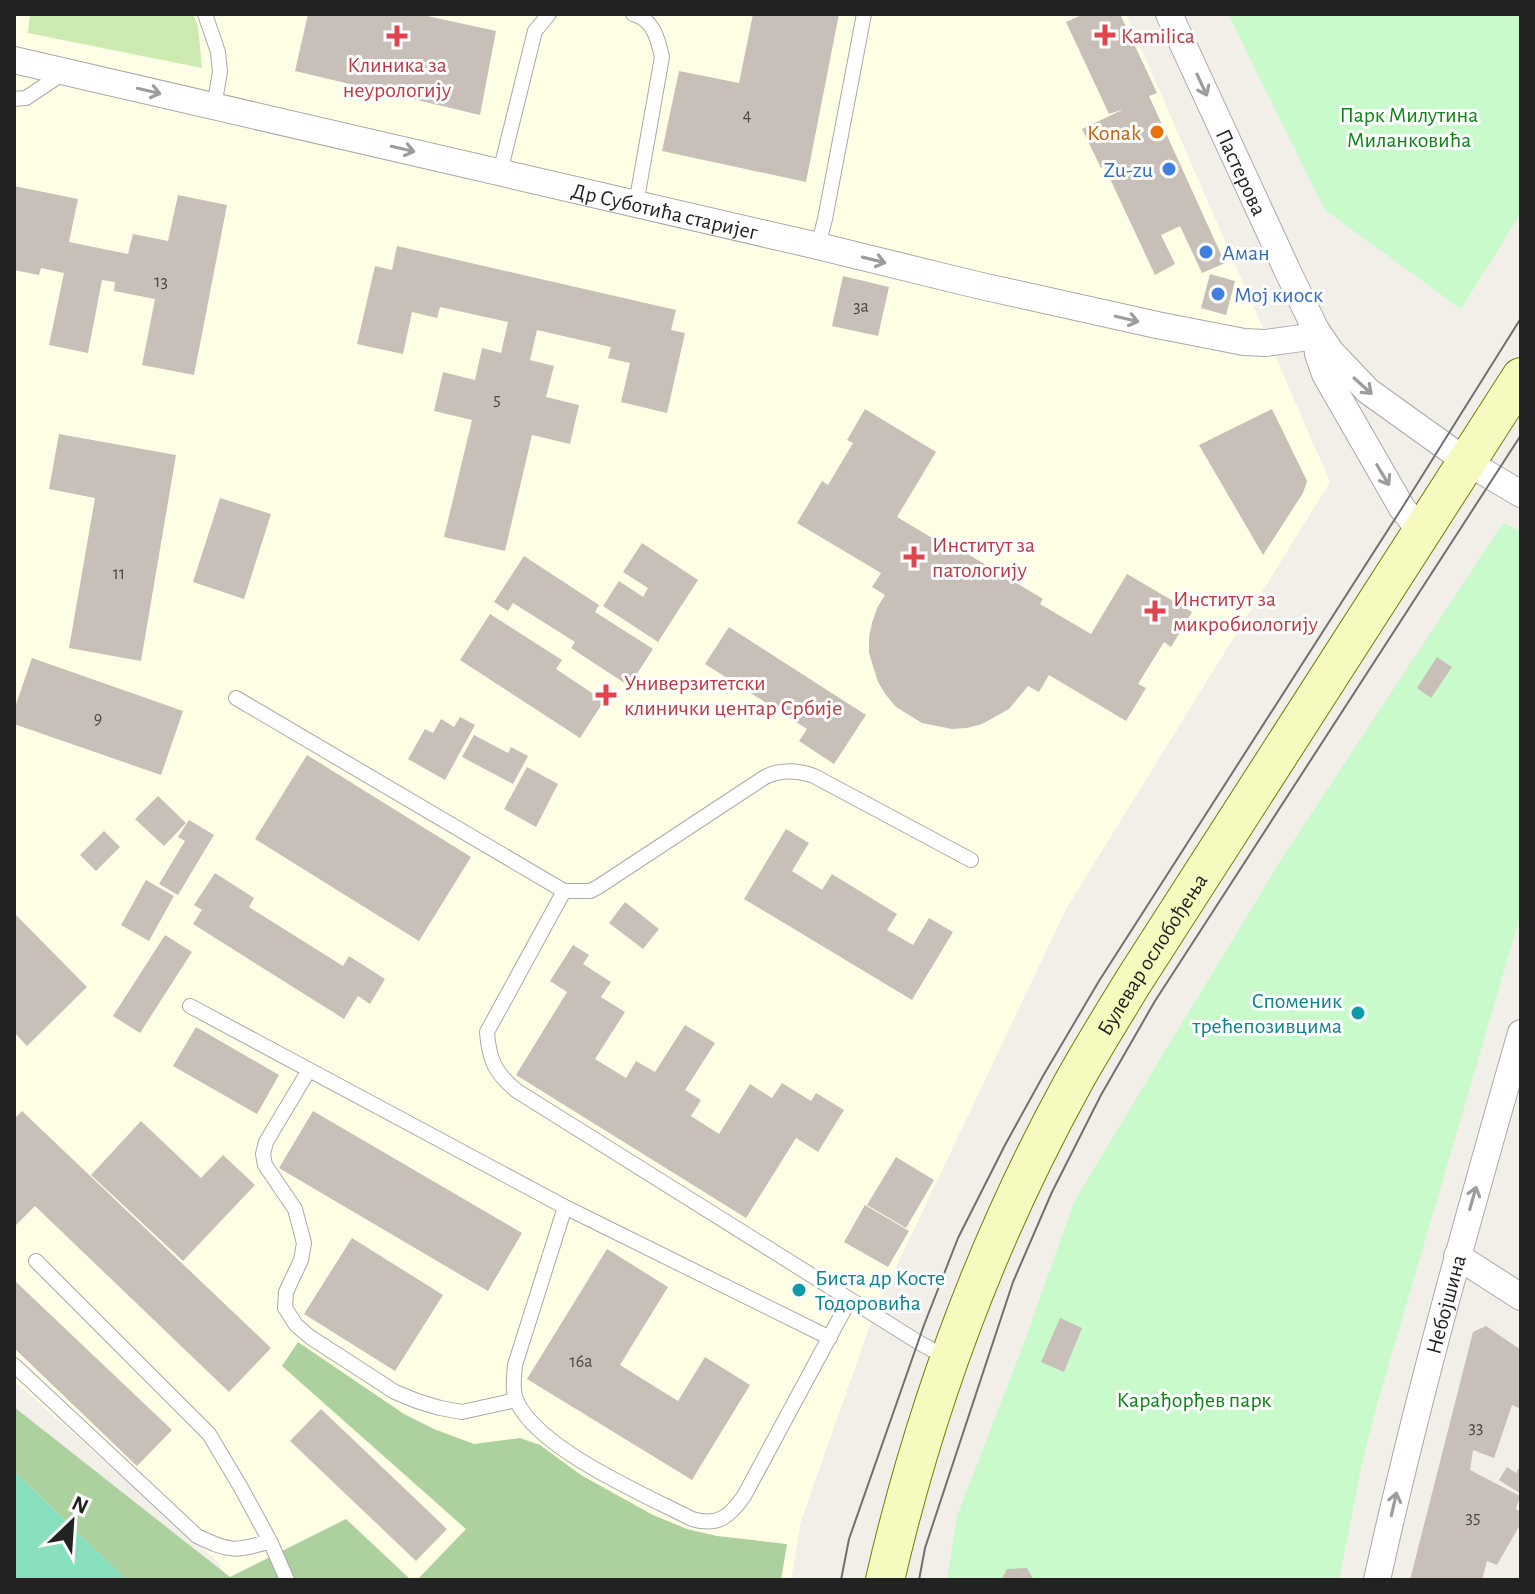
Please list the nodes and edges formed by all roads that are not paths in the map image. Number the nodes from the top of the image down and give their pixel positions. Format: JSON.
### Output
{"nodes":[{"id":1,"x":205,"y":14,"type":"edge"},
{"id":2,"x":549,"y":14,"type":"edge"},
{"id":3,"x":633,"y":14,"type":"edge"},
{"id":4,"x":864,"y":14,"type":"edge"},
{"id":5,"x":1169,"y":14,"type":"edge"},
{"id":6,"x":14,"y":60,"type":"edge"},
{"id":7,"x":66,"y":72,"type":"junction"},
{"id":8,"x":14,"y":99,"type":"edge"},
{"id":9,"x":214,"y":106,"type":"junction"},
{"id":10,"x":500,"y":172,"type":"junction"},
{"id":11,"x":636,"y":204,"type":"junction"},
{"id":12,"x":818,"y":246,"type":"junction"},
{"id":13,"x":1316,"y":330,"type":"junction"},
{"id":14,"x":1521,"y":377,"type":"edge"},
{"id":15,"x":1467,"y":462,"type":"junction"},
{"id":16,"x":1521,"y":494,"type":"edge"},
{"id":17,"x":1422,"y":533,"type":"junction"},
{"id":18,"x":236,"y":698,"type":"dead end"},
{"id":19,"x":971,"y":860,"type":"dead end"},
{"id":20,"x":564,"y":891,"type":"junction"},
{"id":21,"x":190,"y":1006,"type":"dead end"},
{"id":22,"x":1521,"y":1033,"type":"edge"},
{"id":23,"x":309,"y":1070,"type":"junction"},
{"id":24,"x":565,"y":1207,"type":"junction"},
{"id":25,"x":1457,"y":1256,"type":"junction"},
{"id":26,"x":36,"y":1261,"type":"dead end"},
{"id":27,"x":1521,"y":1297,"type":"edge"},
{"id":28,"x":850,"y":1299,"type":"junction"},
{"id":29,"x":830,"y":1338,"type":"junction"},
{"id":30,"x":949,"y":1359,"type":"junction"},
{"id":31,"x":14,"y":1365,"type":"edge"},
{"id":32,"x":516,"y":1400,"type":"junction"},
{"id":33,"x":270,"y":1541,"type":"junction"},
{"id":34,"x":287,"y":1580,"type":"edge"},
{"id":35,"x":885,"y":1580,"type":"edge"},
{"id":36,"x":1377,"y":1580,"type":"edge"}],
"edges":[{"from":1,"to":9,"type":"lane"},
{"from":2,"to":10,"type":"lane"},
{"from":3,"to":11,"type":"lane"},
{"from":4,"to":12,"type":"lane"},
{"from":5,"to":13,"type":"street","name":"Пастерова","one_way":true},
{"from":6,"to":7,"type":"street","name":"Др Суботића старијег"},
{"from":7,"to":8,"type":"lane"},
{"from":7,"to":9,"type":"street","name":"Др Суботића старијег","one_way":true},
{"from":9,"to":10,"type":"street","name":"Др Суботића старијег","one_way":true},
{"from":10,"to":11,"type":"street","name":"Др Суботића старијег"},
{"from":11,"to":12,"type":"street","name":"Др Суботића старијег"},
{"from":12,"to":13,"type":"street","name":"Др Суботића старијег","one_way":true},
{"from":13,"to":15,"type":"street","name":"Пастерова","one_way":true},
{"from":13,"to":17,"type":"street","name":"Пастерова","one_way":true},
{"from":14,"to":15,"type":"main road","name":"Булевар ослобођења"},
{"from":15,"to":16,"type":"street","name":"Пастерова"},
{"from":15,"to":17,"type":"main road","name":"Булевар ослобођења"},
{"from":17,"to":30,"type":"main road","name":"Булевар ослобођења"},
{"from":18,"to":20,"type":"lane"},
{"from":19,"to":20,"type":"lane"},
{"from":20,"to":28,"type":"lane"},
{"from":21,"to":23,"type":"lane"},
{"from":25,"to":22,"type":"street","name":"Небојшина","one_way":true},
{"from":23,"to":24,"type":"lane"},
{"from":23,"to":32,"type":"lane"},
{"from":24,"to":29,"type":"lane"},
{"from":24,"to":32,"type":"lane"},
{"from":25,"to":27,"type":"street"},
{"from":36,"to":25,"type":"street","name":"Небојшина","one_way":true},
{"from":26,"to":33,"type":"lane"},
{"from":28,"to":29,"type":"lane"},
{"from":28,"to":30,"type":"lane"},
{"from":29,"to":32,"type":"lane"},
{"from":30,"to":35,"type":"main road","name":"Булевар ослобођења"},
{"from":31,"to":33,"type":"lane"},
{"from":33,"to":34,"type":"lane"}]}
